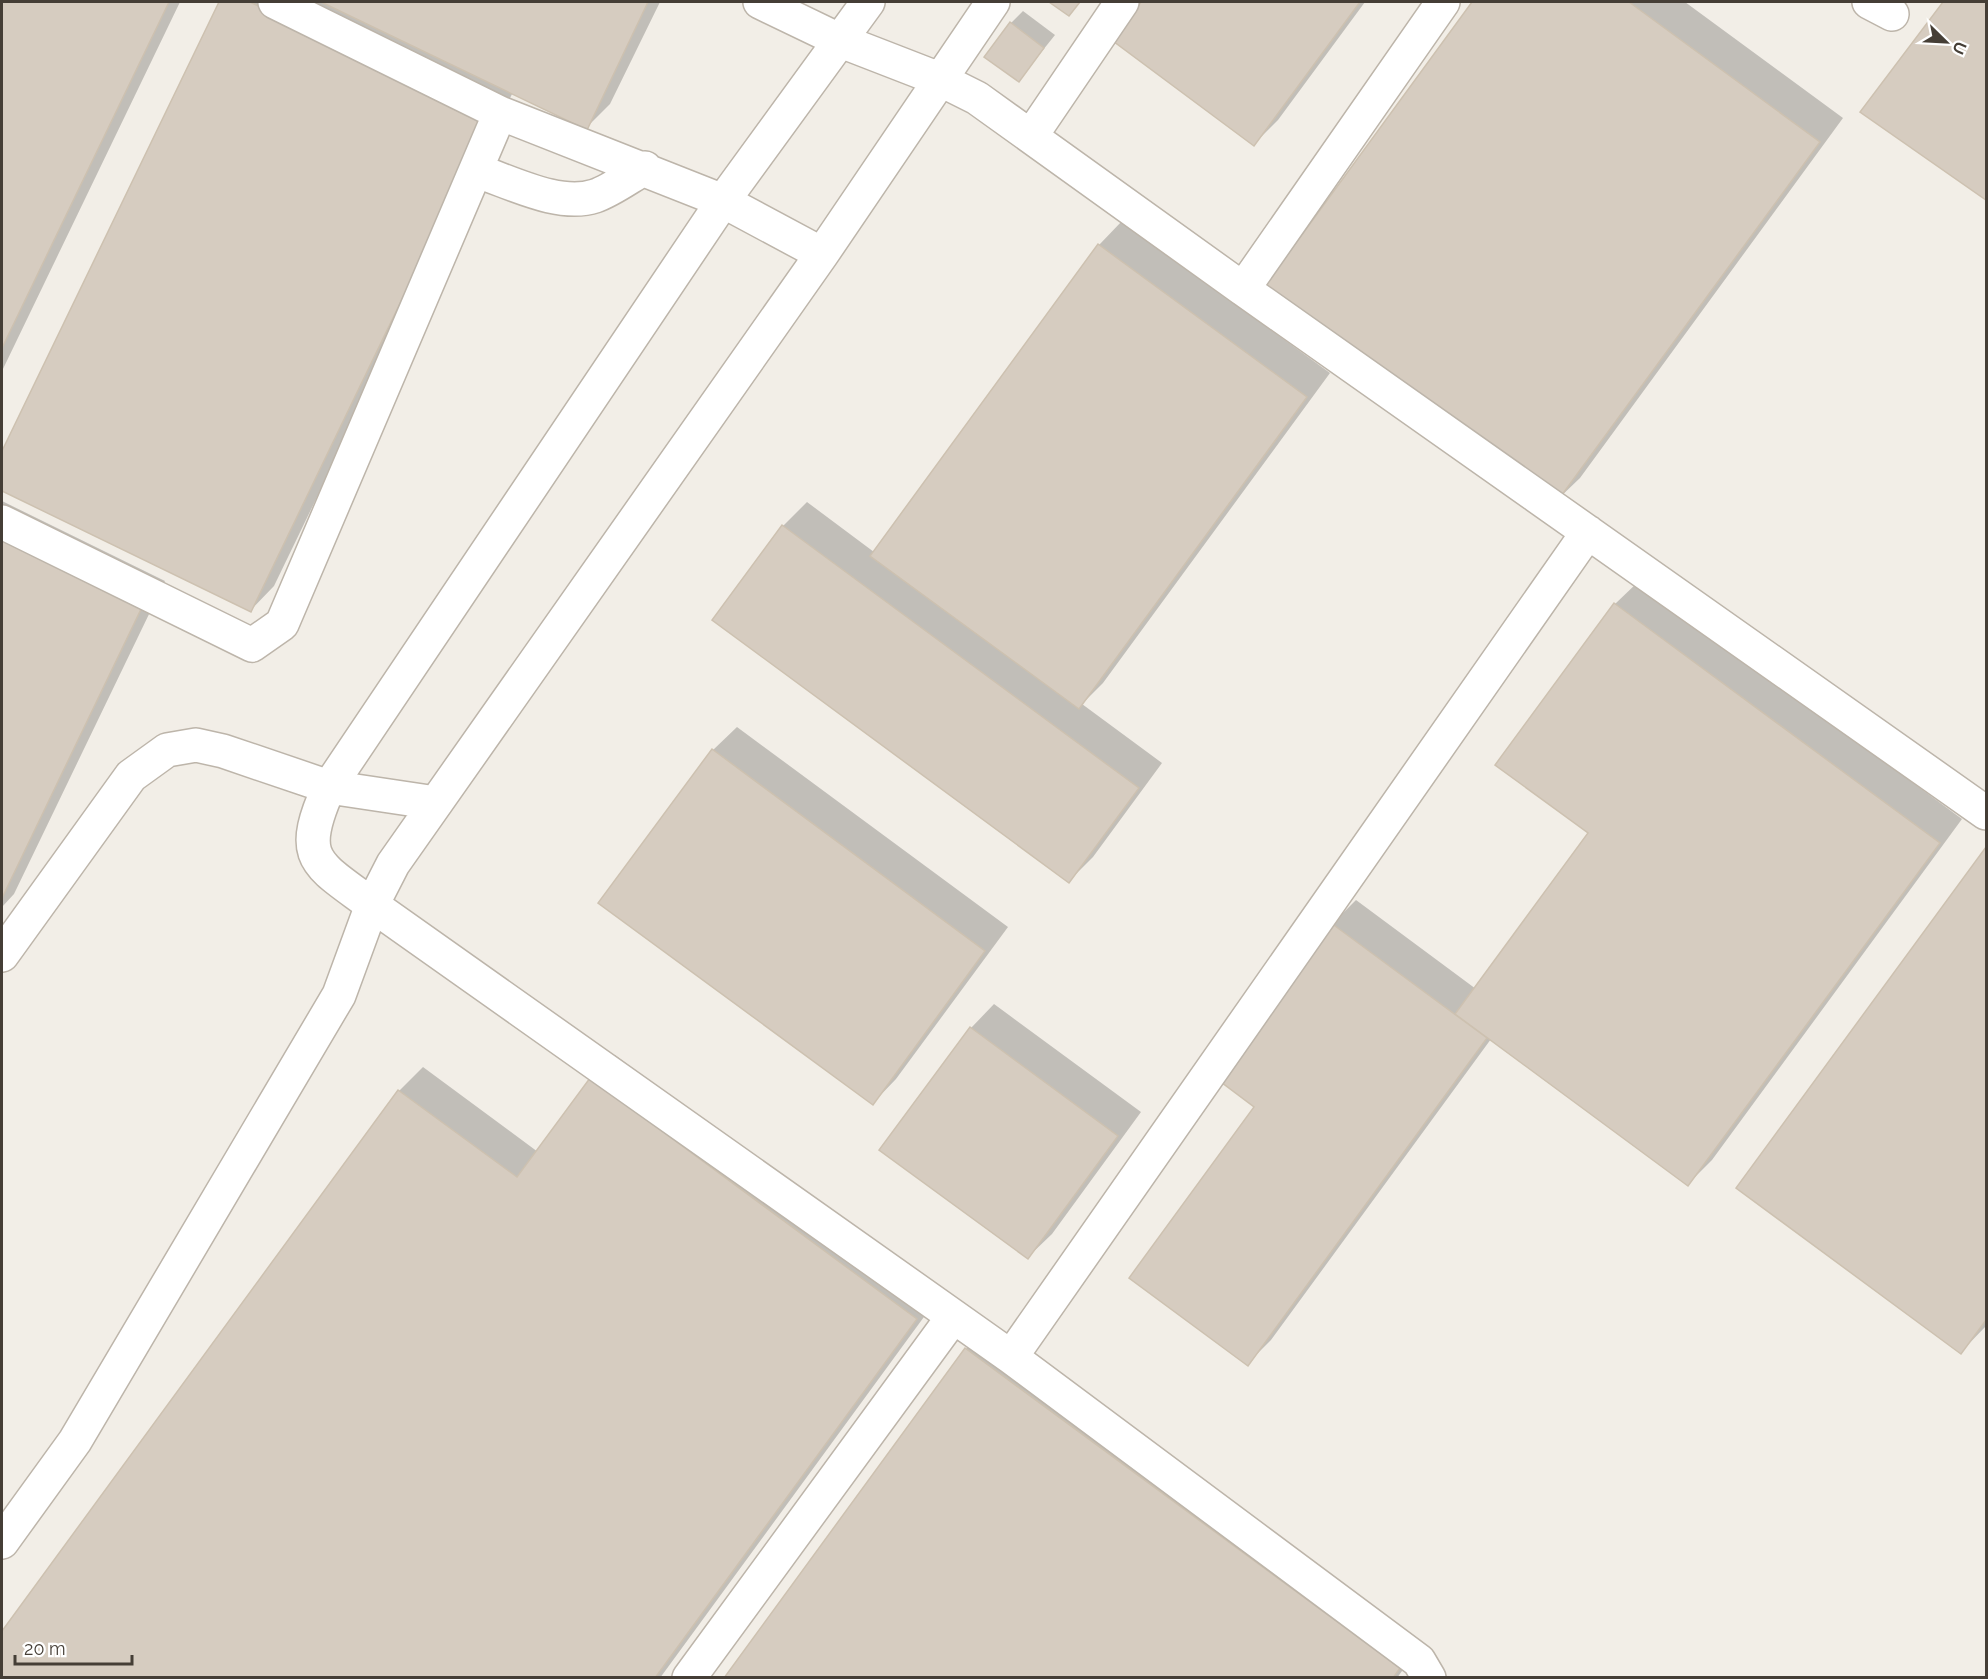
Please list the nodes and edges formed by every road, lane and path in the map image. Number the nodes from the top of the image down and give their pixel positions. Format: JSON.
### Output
{"nodes":[{"id":1,"x":275,"y":2,"type":"edge"},
{"id":2,"x":760,"y":2,"type":"edge"},
{"id":3,"x":868,"y":2,"type":"edge"},
{"id":4,"x":993,"y":2,"type":"edge"},
{"id":5,"x":1122,"y":2,"type":"edge"},
{"id":6,"x":1443,"y":2,"type":"edge"},
{"id":7,"x":841,"y":41,"type":"junction"},
{"id":8,"x":939,"y":79,"type":"junction"},
{"id":9,"x":500,"y":113,"type":"junction"},
{"id":10,"x":1030,"y":136,"type":"junction"},
{"id":11,"x":645,"y":168,"type":"junction"},
{"id":12,"x":477,"y":171,"type":"junction"},
{"id":13,"x":723,"y":201,"type":"junction"},
{"id":14,"x":822,"y":254,"type":"junction"},
{"id":15,"x":1242,"y":289,"type":"junction"},
{"id":16,"x":2,"y":522,"type":"edge"},
{"id":17,"x":1588,"y":532,"type":"junction"},
{"id":18,"x":328,"y":788,"type":"junction"},
{"id":19,"x":436,"y":803,"type":"junction"},
{"id":20,"x":1986,"y":813,"type":"edge"},
{"id":21,"x":372,"y":906,"type":"junction"},
{"id":22,"x":3,"y":951,"type":"edge"},
{"id":23,"x":952,"y":1317,"type":"junction"},
{"id":24,"x":1011,"y":1357,"type":"junction"},
{"id":25,"x":2,"y":1542,"type":"edge"},
{"id":26,"x":689,"y":1677,"type":"edge"},
{"id":27,"x":1429,"y":1677,"type":"edge"}],
"edges":[{"from":1,"to":9,"type":"street"},
{"from":2,"to":7,"type":"street"},
{"from":3,"to":7,"type":"street"},
{"from":4,"to":8,"type":"street"},
{"from":5,"to":10,"type":"street"},
{"from":6,"to":15,"type":"street"},
{"from":7,"to":8,"type":"street"},
{"from":7,"to":13,"type":"street"},
{"from":8,"to":10,"type":"street"},
{"from":8,"to":14,"type":"street"},
{"from":9,"to":11,"type":"street"},
{"from":9,"to":12,"type":"street"},
{"from":10,"to":15,"type":"street"},
{"from":11,"to":12,"type":"street"},
{"from":11,"to":13,"type":"street"},
{"from":12,"to":16,"type":"street"},
{"from":13,"to":14,"type":"street"},
{"from":13,"to":18,"type":"street"},
{"from":14,"to":19,"type":"street"},
{"from":15,"to":17,"type":"street"},
{"from":17,"to":20,"type":"street"},
{"from":17,"to":24,"type":"street"},
{"from":18,"to":19,"type":"street"},
{"from":18,"to":21,"type":"street"},
{"from":18,"to":22,"type":"street"},
{"from":19,"to":21,"type":"street"},
{"from":21,"to":23,"type":"street"},
{"from":21,"to":25,"type":"street"},
{"from":23,"to":24,"type":"street"},
{"from":23,"to":26,"type":"street"},
{"from":24,"to":27,"type":"street"}]}
